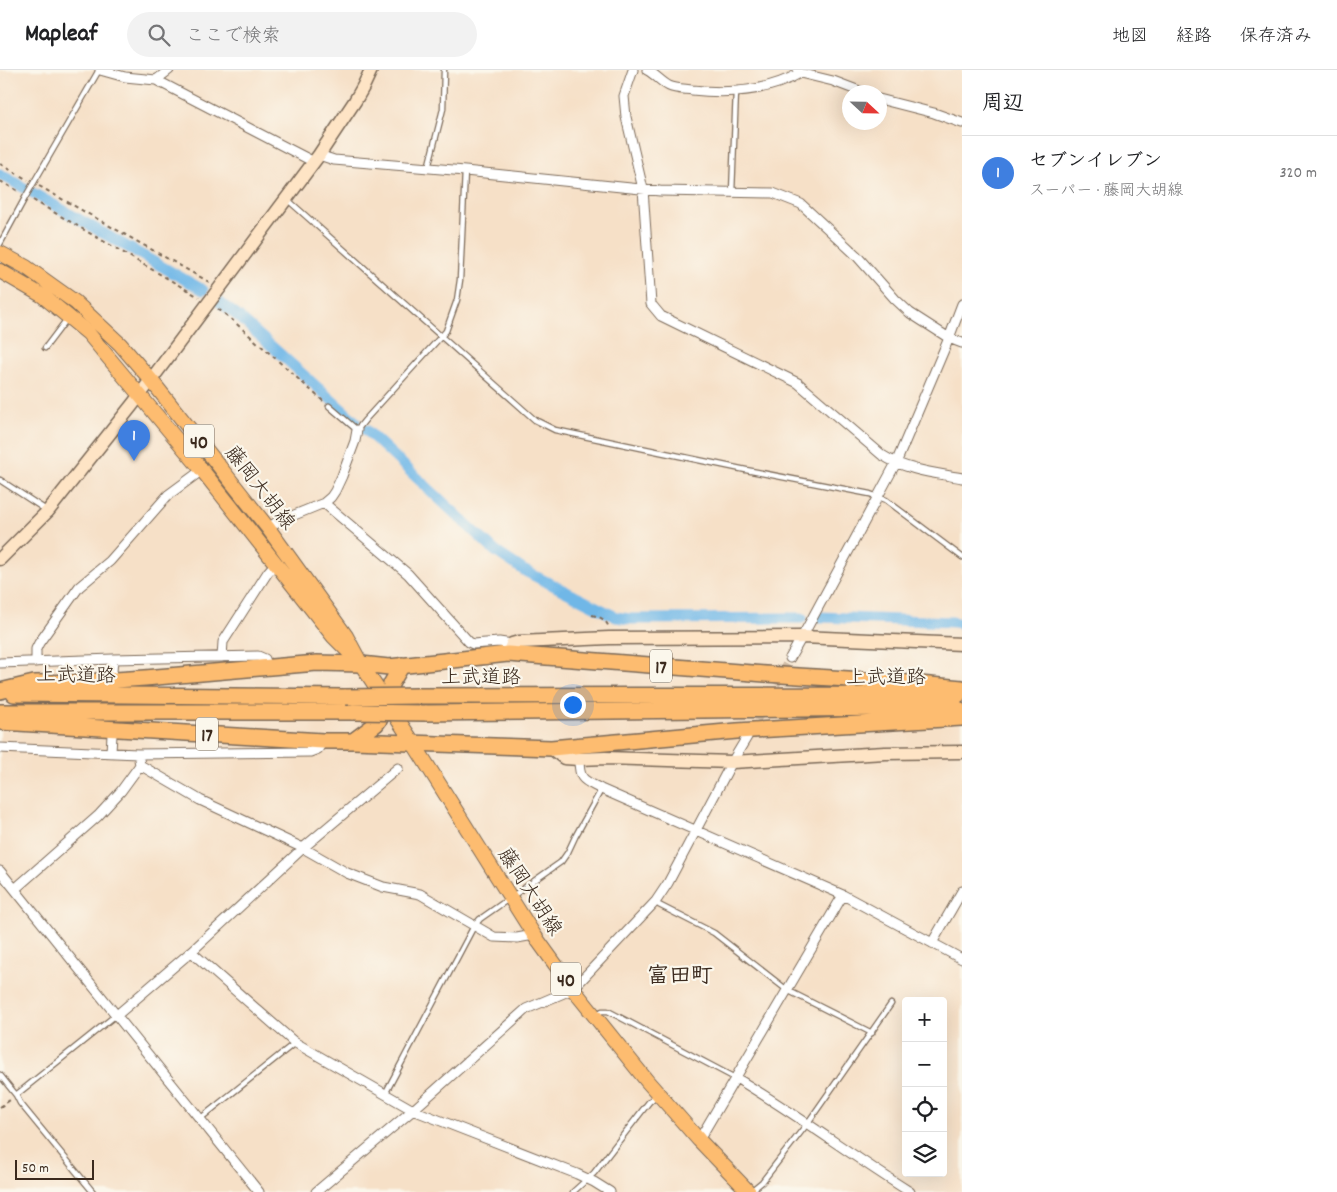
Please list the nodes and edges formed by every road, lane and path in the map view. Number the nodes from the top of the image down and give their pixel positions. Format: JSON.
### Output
{"nodes":[{"id":1,"x":103,"y":70,"type":"edge"},
{"id":2,"x":169,"y":70,"type":"edge"},
{"id":3,"x":371,"y":70,"type":"edge"},
{"id":4,"x":444,"y":70,"type":"edge"},
{"id":5,"x":633,"y":70,"type":"edge"},
{"id":6,"x":647,"y":70,"type":"edge"},
{"id":7,"x":799,"y":71,"type":"edge"},
{"id":8,"x":156,"y":80,"type":"junction"},
{"id":9,"x":845,"y":85,"type":"edge"},
{"id":10,"x":736,"y":91,"type":"junction"},
{"id":11,"x":887,"y":101,"type":"edge"},
{"id":12,"x":962,"y":123,"type":"edge"},
{"id":13,"x":316,"y":159,"type":"junction"},
{"id":14,"x":0,"y":164,"type":"edge"},
{"id":15,"x":428,"y":168,"type":"junction"},
{"id":16,"x":465,"y":171,"type":"junction"},
{"id":17,"x":0,"y":181,"type":"edge"},
{"id":18,"x":33,"y":183,"type":"junction"},
{"id":19,"x":643,"y":189,"type":"junction"},
{"id":20,"x":732,"y":192,"type":"junction"},
{"id":21,"x":26,"y":196,"type":"junction"},
{"id":22,"x":286,"y":199,"type":"junction"},
{"id":23,"x":0,"y":244,"type":"edge"},
{"id":24,"x":0,"y":253,"type":"edge"},
{"id":25,"x":0,"y":271,"type":"edge"},
{"id":26,"x":218,"y":290,"type":"junction"},
{"id":27,"x":209,"y":302,"type":"junction"},
{"id":28,"x":962,"y":304,"type":"edge"},
{"id":29,"x":69,"y":316,"type":"junction"},
{"id":30,"x":441,"y":337,"type":"junction"},
{"id":31,"x":949,"y":338,"type":"junction"},
{"id":32,"x":962,"y":343,"type":"edge"},
{"id":33,"x":45,"y":348,"type":"dead end"},
{"id":34,"x":151,"y":380,"type":"junction"},
{"id":35,"x":140,"y":394,"type":"junction"},
{"id":36,"x":329,"y":406,"type":"joint"},
{"id":37,"x":357,"y":430,"type":"junction"},
{"id":38,"x":896,"y":463,"type":"junction"},
{"id":39,"x":202,"y":470,"type":"junction"},
{"id":40,"x":962,"y":478,"type":"edge"},
{"id":41,"x":0,"y":480,"type":"edge"},
{"id":42,"x":877,"y":496,"type":"junction"},
{"id":43,"x":324,"y":503,"type":"junction"},
{"id":44,"x":48,"y":511,"type":"junction"},
{"id":45,"x":268,"y":528,"type":"junction"},
{"id":46,"x":962,"y":557,"type":"edge"},
{"id":47,"x":0,"y":559,"type":"edge"},
{"id":48,"x":276,"y":563,"type":"junction"},
{"id":49,"x":592,"y":615,"type":"dead end"},
{"id":50,"x":802,"y":637,"type":"junction"},
{"id":51,"x":609,"y":638,"type":"junction"},
{"id":52,"x":962,"y":644,"type":"edge"},
{"id":53,"x":510,"y":649,"type":"junction"},
{"id":54,"x":222,"y":657,"type":"junction"},
{"id":55,"x":790,"y":658,"type":"tunnel mouth"},
{"id":56,"x":113,"y":659,"type":"junction"},
{"id":57,"x":36,"y":662,"type":"junction"},
{"id":58,"x":0,"y":663,"type":"edge"},
{"id":59,"x":361,"y":664,"type":"junction"},
{"id":60,"x":402,"y":665,"type":"junction"},
{"id":61,"x":268,"y":668,"type":"junction"},
{"id":62,"x":112,"y":672,"type":"dead end"},
{"id":63,"x":962,"y":688,"type":"edge"},
{"id":64,"x":0,"y":692,"type":"edge"},
{"id":65,"x":962,"y":695,"type":"edge"},
{"id":66,"x":388,"y":705,"type":"junction"},
{"id":67,"x":962,"y":709,"type":"edge"},
{"id":68,"x":0,"y":712,"type":"edge"},
{"id":69,"x":962,"y":718,"type":"edge"},
{"id":70,"x":0,"y":722,"type":"edge"},
{"id":71,"x":112,"y":735,"type":"dead end"},
{"id":72,"x":747,"y":737,"type":"tunnel mouth"},
{"id":73,"x":353,"y":741,"type":"junction"},
{"id":74,"x":323,"y":742,"type":"junction"},
{"id":75,"x":414,"y":744,"type":"junction"},
{"id":76,"x":0,"y":748,"type":"edge"},
{"id":77,"x":551,"y":748,"type":"junction"},
{"id":78,"x":111,"y":752,"type":"junction"},
{"id":79,"x":962,"y":752,"type":"edge"},
{"id":80,"x":138,"y":754,"type":"junction"},
{"id":81,"x":579,"y":759,"type":"junction"},
{"id":82,"x":732,"y":762,"type":"junction"},
{"id":83,"x":140,"y":765,"type":"junction"},
{"id":84,"x":398,"y":768,"type":"dead end"},
{"id":85,"x":601,"y":789,"type":"junction"},
{"id":86,"x":696,"y":830,"type":"junction"},
{"id":87,"x":303,"y":848,"type":"junction"},
{"id":88,"x":0,"y":871,"type":"edge"},
{"id":89,"x":14,"y":889,"type":"junction"},
{"id":90,"x":962,"y":891,"type":"edge"},
{"id":91,"x":843,"y":895,"type":"junction"},
{"id":92,"x":510,"y":897,"type":"junction"},
{"id":93,"x":656,"y":901,"type":"junction"},
{"id":94,"x":474,"y":926,"type":"junction"},
{"id":95,"x":534,"y":935,"type":"junction"},
{"id":96,"x":932,"y":943,"type":"junction"},
{"id":97,"x":192,"y":952,"type":"junction"},
{"id":98,"x":962,"y":959,"type":"edge"},
{"id":99,"x":573,"y":989,"type":"junction"},
{"id":100,"x":787,"y":990,"type":"junction"},
{"id":101,"x":891,"y":1004,"type":"dead end"},
{"id":102,"x":117,"y":1014,"type":"junction"},
{"id":103,"x":594,"y":1015,"type":"junction"},
{"id":104,"x":872,"y":1033,"type":"junction"},
{"id":105,"x":294,"y":1042,"type":"junction"},
{"id":106,"x":0,"y":1075,"type":"edge"},
{"id":107,"x":736,"y":1078,"type":"junction"},
{"id":108,"x":385,"y":1094,"type":"junction"},
{"id":109,"x":658,"y":1094,"type":"junction"},
{"id":110,"x":16,"y":1095,"type":"junction"},
{"id":111,"x":0,"y":1108,"type":"edge"},
{"id":112,"x":413,"y":1110,"type":"junction"},
{"id":113,"x":201,"y":1118,"type":"junction"},
{"id":114,"x":807,"y":1124,"type":"junction"},
{"id":115,"x":699,"y":1140,"type":"junction"},
{"id":116,"x":588,"y":1179,"type":"junction"},
{"id":117,"x":94,"y":1192,"type":"edge"},
{"id":118,"x":260,"y":1192,"type":"edge"},
{"id":119,"x":316,"y":1192,"type":"edge"},
{"id":120,"x":574,"y":1192,"type":"edge"},
{"id":121,"x":610,"y":1192,"type":"edge"},
{"id":122,"x":750,"y":1192,"type":"edge"},
{"id":123,"x":910,"y":1192,"type":"edge"}],
"edges":[{"from":1,"to":8,"type":"street"},
{"from":1,"to":18,"type":"lane"},
{"from":2,"to":8,"type":"street"},
{"from":3,"to":13,"type":"street"},
{"from":4,"to":15,"type":"lane"},
{"from":5,"to":19,"type":"street"},
{"from":6,"to":10,"type":"street"},
{"from":7,"to":9,"type":"street"},
{"from":7,"to":10,"type":"street"},
{"from":8,"to":13,"type":"street"},
{"from":10,"to":20,"type":"lane"},
{"from":11,"to":12,"type":"street"},
{"from":13,"to":15,"type":"street"},
{"from":13,"to":22,"type":"street"},
{"from":14,"to":18,"type":"path"},
{"from":15,"to":16,"type":"street"},
{"from":16,"to":19,"type":"street"},
{"from":16,"to":30,"type":"lane"},
{"from":17,"to":21,"type":"path"},
{"from":18,"to":21,"type":"lane"},
{"from":18,"to":26,"type":"path"},
{"from":19,"to":20,"type":"street"},
{"from":19,"to":38,"type":"street"},
{"from":20,"to":31,"type":"street"},
{"from":21,"to":23,"type":"lane"},
{"from":21,"to":27,"type":"path"},
{"from":22,"to":26,"type":"street"},
{"from":22,"to":30,"type":"lane"},
{"from":24,"to":34,"type":"main road","name":"藤岡大胡線","number":"40"},
{"from":25,"to":29,"type":"main road","name":"藤岡大胡線","number":"40"},
{"from":26,"to":27,"type":"street"},
{"from":27,"to":34,"type":"street"},
{"from":27,"to":36,"type":"path"},
{"from":28,"to":31,"type":"street"},
{"from":29,"to":33,"type":"lane"},
{"from":29,"to":35,"type":"main road","name":"藤岡大胡線","number":"40"},
{"from":30,"to":37,"type":"lane"},
{"from":30,"to":42,"type":"lane"},
{"from":31,"to":32,"type":"street"},
{"from":31,"to":38,"type":"street"},
{"from":34,"to":35,"type":"street"},
{"from":34,"to":45,"type":"main road","name":"藤岡大胡線","number":"40"},
{"from":35,"to":39,"type":"main road","name":"藤岡大胡線","number":"40"},
{"from":35,"to":44,"type":"street"},
{"from":36,"to":37,"type":"lane"},
{"from":37,"to":43,"type":"street"},
{"from":38,"to":40,"type":"street"},
{"from":38,"to":42,"type":"street"},
{"from":39,"to":48,"type":"main road","name":"藤岡大胡線","number":"40"},
{"from":39,"to":57,"type":"street"},
{"from":41,"to":44,"type":"lane"},
{"from":42,"to":46,"type":"lane"},
{"from":42,"to":50,"type":"street"},
{"from":43,"to":45,"type":"street"},
{"from":43,"to":53,"type":"street"},
{"from":44,"to":47,"type":"street"},
{"from":45,"to":59,"type":"main road","name":"藤岡大胡線","number":"40"},
{"from":48,"to":54,"type":"street"},
{"from":48,"to":59,"type":"main road","name":"藤岡大胡線","number":"40"},
{"from":49,"to":51,"type":"path"},
{"from":50,"to":51,"type":"street"},
{"from":50,"to":52,"type":"street"},
{"from":50,"to":55,"type":"street"},
{"from":51,"to":53,"type":"street"},
{"from":53,"to":60,"type":"highway","number":"17"},
{"from":53,"to":63,"type":"highway","number":"17"},
{"from":54,"to":56,"type":"street"},
{"from":54,"to":61,"type":"street"},
{"from":56,"to":57,"type":"street"},
{"from":56,"to":62,"type":"street"},
{"from":57,"to":58,"type":"street"},
{"from":59,"to":60,"type":"highway","number":"17"},
{"from":59,"to":61,"type":"highway","number":"17"},
{"from":59,"to":66,"type":"main road","name":"藤岡大胡線","number":"40"},
{"from":60,"to":66,"type":"highway"},
{"from":61,"to":64,"type":"highway","number":"17"},
{"from":64,"to":65,"type":"highway","name":"上武道路","number":"17","bridge":true},
{"from":66,"to":73,"type":"highway"},
{"from":66,"to":75,"type":"main road","name":"藤岡大胡線","number":"40"},
{"from":67,"to":68,"type":"highway","name":"上武道路","number":"17","bridge":true},
{"from":69,"to":77,"type":"highway","number":"17"},
{"from":70,"to":74,"type":"highway","number":"17"},
{"from":71,"to":78,"type":"street"},
{"from":72,"to":82,"type":"street"},
{"from":73,"to":74,"type":"highway","number":"17"},
{"from":73,"to":75,"type":"highway","number":"17"},
{"from":74,"to":80,"type":"street"},
{"from":75,"to":77,"type":"highway","number":"17"},
{"from":75,"to":92,"type":"main road","name":"藤岡大胡線","number":"40"},
{"from":76,"to":78,"type":"street"},
{"from":77,"to":81,"type":"street"},
{"from":78,"to":80,"type":"street"},
{"from":79,"to":82,"type":"street"},
{"from":80,"to":83,"type":"street"},
{"from":81,"to":82,"type":"street"},
{"from":81,"to":85,"type":"street"},
{"from":82,"to":86,"type":"street"},
{"from":83,"to":87,"type":"street"},
{"from":83,"to":89,"type":"street"},
{"from":84,"to":87,"type":"street"},
{"from":85,"to":86,"type":"street"},
{"from":85,"to":92,"type":"lane"},
{"from":86,"to":91,"type":"street"},
{"from":86,"to":93,"type":"street"},
{"from":87,"to":94,"type":"street"},
{"from":87,"to":97,"type":"street"},
{"from":88,"to":89,"type":"street"},
{"from":89,"to":102,"type":"street"},
{"from":90,"to":96,"type":"street"},
{"from":91,"to":96,"type":"street"},
{"from":91,"to":100,"type":"street"},
{"from":92,"to":94,"type":"lane"},
{"from":92,"to":95,"type":"main road","name":"藤岡大胡線","number":"40"},
{"from":93,"to":99,"type":"street"},
{"from":93,"to":100,"type":"lane"},
{"from":94,"to":95,"type":"street"},
{"from":94,"to":108,"type":"lane"},
{"from":95,"to":99,"type":"main road","name":"藤岡大胡線","number":"40"},
{"from":96,"to":98,"type":"street"},
{"from":97,"to":102,"type":"street"},
{"from":97,"to":105,"type":"street"},
{"from":99,"to":103,"type":"main road","name":"藤岡大胡線","number":"40"},
{"from":99,"to":112,"type":"street"},
{"from":100,"to":104,"type":"lane"},
{"from":100,"to":107,"type":"street"},
{"from":101,"to":104,"type":"lane"},
{"from":102,"to":110,"type":"lane"},
{"from":102,"to":113,"type":"street"},
{"from":103,"to":107,"type":"lane"},
{"from":103,"to":109,"type":"main road","name":"藤岡大胡線","number":"40"},
{"from":104,"to":114,"type":"lane"},
{"from":105,"to":108,"type":"street"},
{"from":105,"to":113,"type":"lane"},
{"from":106,"to":110,"type":"lane"},
{"from":107,"to":114,"type":"street"},
{"from":107,"to":115,"type":"street"},
{"from":108,"to":112,"type":"street"},
{"from":109,"to":115,"type":"main road","name":"藤岡大胡線","number":"40"},
{"from":109,"to":116,"type":"lane"},
{"from":110,"to":111,"type":"path"},
{"from":110,"to":117,"type":"lane"},
{"from":112,"to":116,"type":"street"},
{"from":112,"to":119,"type":"street"},
{"from":113,"to":118,"type":"street"},
{"from":114,"to":122,"type":"lane"},
{"from":114,"to":123,"type":"street"},
{"from":115,"to":122,"type":"main road","name":"藤岡大胡線","number":"40"},
{"from":116,"to":120,"type":"lane"},
{"from":116,"to":121,"type":"street"}]}
